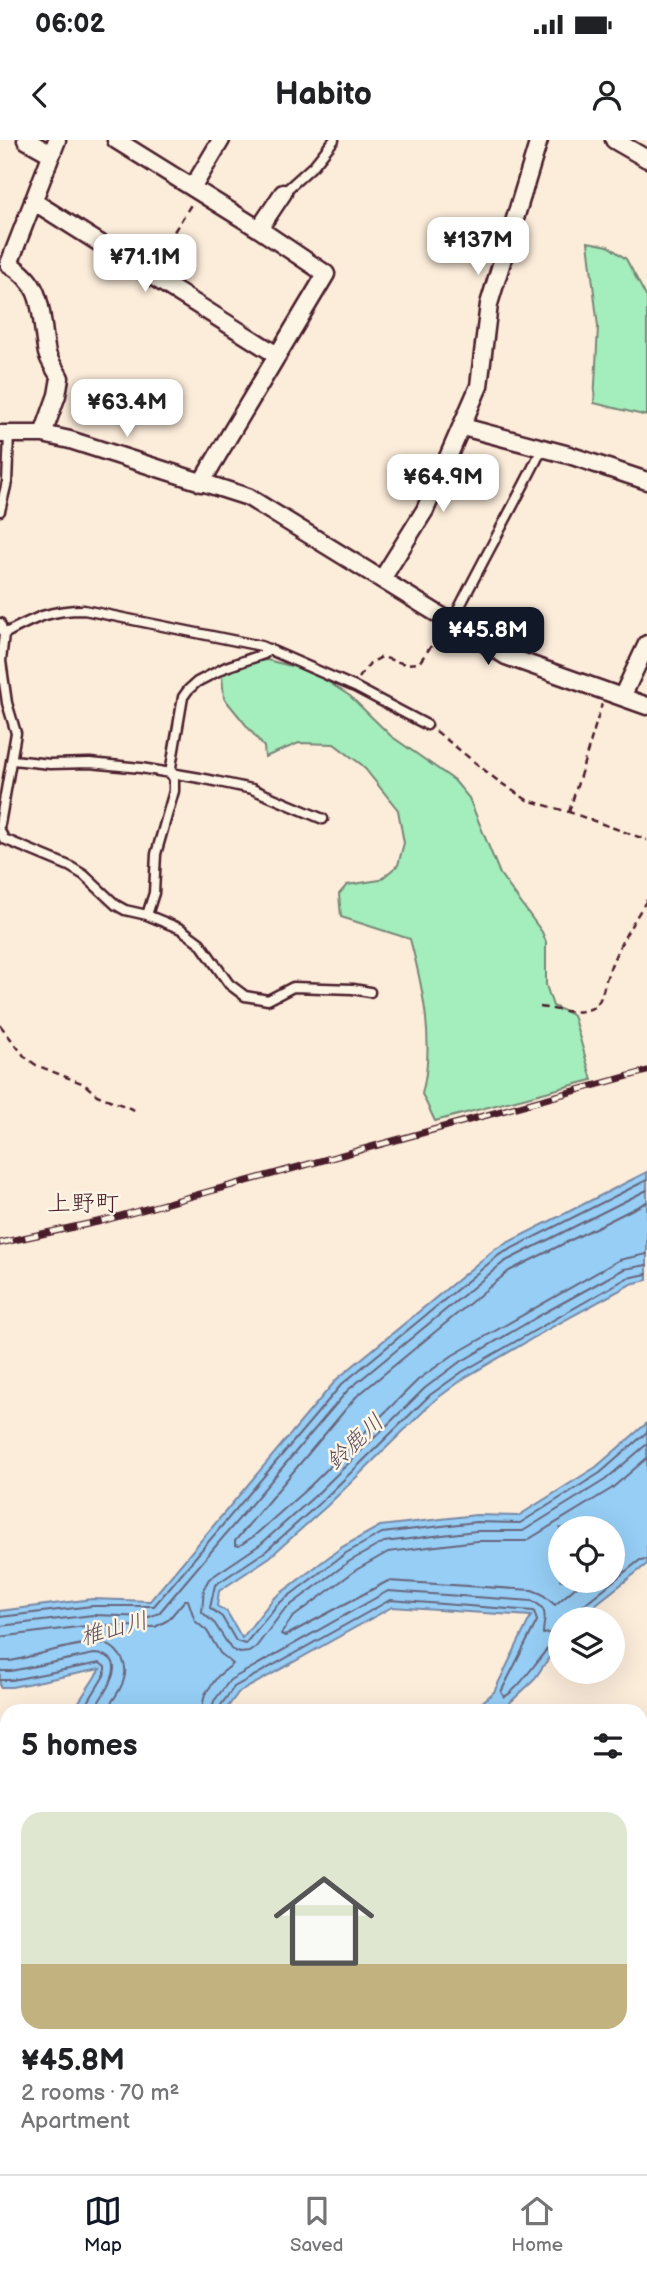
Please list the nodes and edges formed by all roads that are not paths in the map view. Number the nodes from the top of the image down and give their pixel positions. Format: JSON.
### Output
{"nodes":[{"id":1,"x":26,"y":140,"type":"edge"},
{"id":2,"x":116,"y":140,"type":"edge"},
{"id":3,"x":220,"y":140,"type":"edge"},
{"id":4,"x":334,"y":140,"type":"edge"},
{"id":5,"x":539,"y":140,"type":"edge"},
{"id":6,"x":614,"y":140,"type":"edge"},
{"id":7,"x":54,"y":147,"type":"edge"},
{"id":8,"x":647,"y":159,"type":"edge"},
{"id":9,"x":196,"y":189,"type":"junction"},
{"id":10,"x":283,"y":192,"type":"joint"},
{"id":11,"x":33,"y":201,"type":"junction"},
{"id":12,"x":259,"y":229,"type":"junction"},
{"id":13,"x":5,"y":261,"type":"edge"},
{"id":14,"x":277,"y":355,"type":"junction"},
{"id":15,"x":463,"y":427,"type":"junction"},
{"id":16,"x":4,"y":434,"type":"edge"},
{"id":17,"x":43,"y":434,"type":"junction"},
{"id":18,"x":543,"y":447,"type":"junction"},
{"id":19,"x":647,"y":481,"type":"edge"},
{"id":20,"x":201,"y":482,"type":"junction"},
{"id":21,"x":0,"y":511,"type":"edge"},
{"id":22,"x":382,"y":579,"type":"junction"},
{"id":23,"x":450,"y":621,"type":"junction"},
{"id":24,"x":0,"y":623,"type":"edge"},
{"id":25,"x":4,"y":634,"type":"junction"},
{"id":26,"x":647,"y":644,"type":"edge"},
{"id":27,"x":270,"y":649,"type":"junction"},
{"id":28,"x":0,"y":661,"type":"edge"},
{"id":29,"x":622,"y":697,"type":"junction"},
{"id":30,"x":647,"y":706,"type":"edge"},
{"id":31,"x":427,"y":725,"type":"road end"},
{"id":32,"x":13,"y":760,"type":"junction"},
{"id":33,"x":170,"y":773,"type":"junction"},
{"id":34,"x":323,"y":819,"type":"dead end"},
{"id":35,"x":0,"y":824,"type":"edge"},
{"id":36,"x":0,"y":831,"type":"edge"},
{"id":37,"x":147,"y":915,"type":"junction"},
{"id":38,"x":370,"y":992,"type":"dead end"}],
"edges":[{"from":1,"to":7,"type":"street"},
{"from":2,"to":9,"type":"street"},
{"from":3,"to":9,"type":"street"},
{"from":4,"to":10,"type":"lane"},
{"from":5,"to":15,"type":"street"},
{"from":6,"to":8,"type":"street"},
{"from":7,"to":11,"type":"street"},
{"from":9,"to":12,"type":"street"},
{"from":10,"to":12,"type":"street"},
{"from":11,"to":13,"type":"street"},
{"from":11,"to":14,"type":"street"},
{"from":12,"to":14,"type":"street"},
{"from":13,"to":17,"type":"street"},
{"from":14,"to":20,"type":"street"},
{"from":15,"to":18,"type":"street"},
{"from":15,"to":22,"type":"street"},
{"from":16,"to":17,"type":"street"},
{"from":16,"to":21,"type":"lane"},
{"from":17,"to":20,"type":"street"},
{"from":18,"to":19,"type":"street"},
{"from":18,"to":23,"type":"lane"},
{"from":20,"to":22,"type":"street"},
{"from":22,"to":23,"type":"street"},
{"from":23,"to":29,"type":"street"},
{"from":24,"to":25,"type":"lane"},
{"from":25,"to":27,"type":"lane"},
{"from":25,"to":28,"type":"lane"},
{"from":26,"to":29,"type":"street"},
{"from":27,"to":31,"type":"lane"},
{"from":27,"to":33,"type":"lane"},
{"from":28,"to":32,"type":"lane"},
{"from":29,"to":30,"type":"street"},
{"from":32,"to":33,"type":"lane"},
{"from":32,"to":35,"type":"lane"},
{"from":33,"to":34,"type":"lane"},
{"from":33,"to":37,"type":"lane"},
{"from":36,"to":37,"type":"lane"},
{"from":37,"to":38,"type":"lane"}]}
